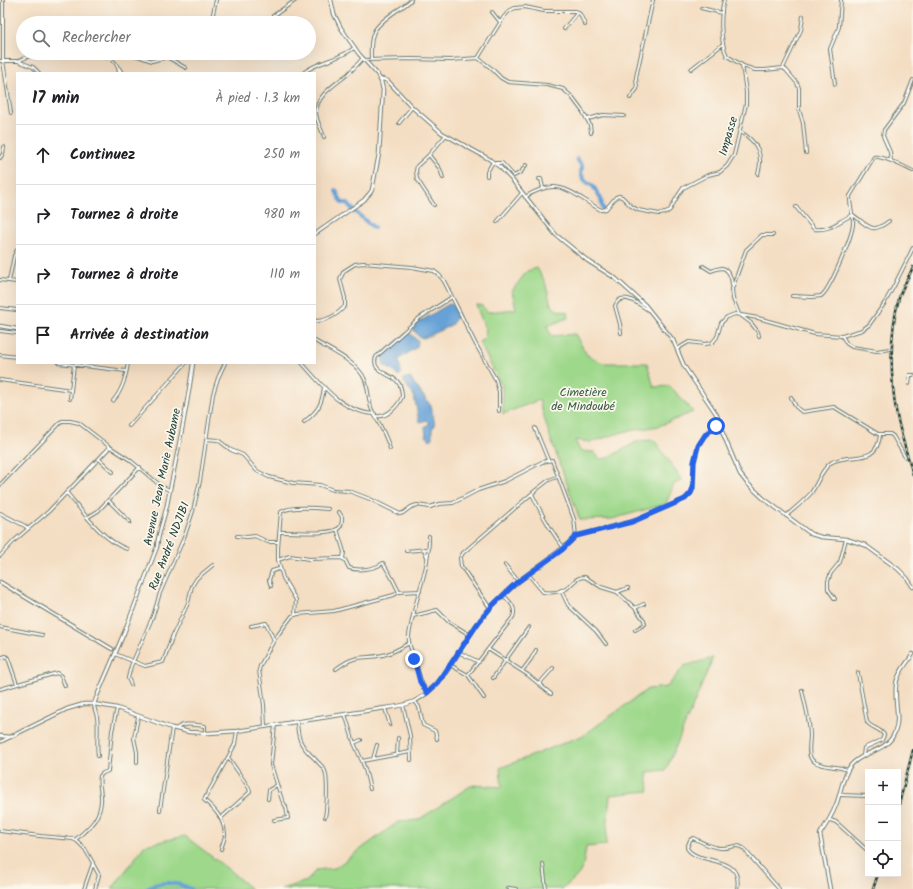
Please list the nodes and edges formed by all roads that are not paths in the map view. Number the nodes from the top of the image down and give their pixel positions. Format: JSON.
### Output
{"nodes":[{"id":1,"x":3,"y":0,"type":"edge"},
{"id":2,"x":216,"y":0,"type":"edge"},
{"id":3,"x":296,"y":0,"type":"edge"},
{"id":4,"x":331,"y":0,"type":"edge"},
{"id":5,"x":411,"y":0,"type":"edge"},
{"id":6,"x":653,"y":0,"type":"edge"},
{"id":7,"x":724,"y":0,"type":"edge"},
{"id":8,"x":841,"y":0,"type":"edge"},
{"id":9,"x":701,"y":8,"type":"dead end"},
{"id":10,"x":492,"y":12,"type":"dead end"},
{"id":11,"x":578,"y":12,"type":"junction"},
{"id":12,"x":722,"y":14,"type":"junction"},
{"id":13,"x":213,"y":16,"type":"edge"},
{"id":14,"x":273,"y":16,"type":"dead end"},
{"id":15,"x":803,"y":16,"type":"dead end"},
{"id":16,"x":500,"y":22,"type":"junction"},
{"id":17,"x":585,"y":25,"type":"dead end"},
{"id":18,"x":564,"y":29,"type":"dead end"},
{"id":19,"x":723,"y":44,"type":"junction"},
{"id":20,"x":354,"y":48,"type":"junction"},
{"id":21,"x":478,"y":58,"type":"junction"},
{"id":22,"x":363,"y":59,"type":"junction"},
{"id":23,"x":18,"y":60,"type":"joint"},
{"id":24,"x":113,"y":60,"type":"edge"},
{"id":25,"x":172,"y":60,"type":"edge"},
{"id":26,"x":371,"y":60,"type":"junction"},
{"id":27,"x":1,"y":61,"type":"edge"},
{"id":28,"x":742,"y":65,"type":"junction"},
{"id":29,"x":186,"y":68,"type":"dead end"},
{"id":30,"x":783,"y":68,"type":"junction"},
{"id":31,"x":691,"y":69,"type":"dead end"},
{"id":32,"x":38,"y":72,"type":"edge"},
{"id":33,"x":120,"y":72,"type":"edge"},
{"id":34,"x":304,"y":72,"type":"edge"},
{"id":35,"x":380,"y":80,"type":"junction"},
{"id":36,"x":913,"y":80,"type":"edge"},
{"id":37,"x":835,"y":84,"type":"dead end"},
{"id":38,"x":630,"y":98,"type":"dead end"},
{"id":39,"x":412,"y":107,"type":"junction"},
{"id":40,"x":10,"y":113,"type":"dead end"},
{"id":41,"x":624,"y":116,"type":"dead end"},
{"id":42,"x":588,"y":119,"type":"junction"},
{"id":43,"x":399,"y":123,"type":"dead end"},
{"id":44,"x":739,"y":131,"type":"junction"},
{"id":45,"x":591,"y":133,"type":"dead end"},
{"id":46,"x":446,"y":135,"type":"junction"},
{"id":47,"x":324,"y":137,"type":"dead end"},
{"id":48,"x":4,"y":147,"type":"dead end"},
{"id":49,"x":806,"y":153,"type":"dead end"},
{"id":50,"x":429,"y":155,"type":"junction"},
{"id":51,"x":0,"y":158,"type":"edge"},
{"id":52,"x":892,"y":161,"type":"junction"},
{"id":53,"x":495,"y":163,"type":"junction"},
{"id":54,"x":526,"y":165,"type":"dead end"},
{"id":55,"x":913,"y":171,"type":"edge"},
{"id":56,"x":758,"y":174,"type":"dead end"},
{"id":57,"x":487,"y":176,"type":"dead end"},
{"id":58,"x":443,"y":178,"type":"dead end"},
{"id":59,"x":539,"y":179,"type":"dead end"},
{"id":60,"x":543,"y":188,"type":"junction"},
{"id":61,"x":522,"y":193,"type":"junction"},
{"id":62,"x":525,"y":197,"type":"junction"},
{"id":63,"x":434,"y":204,"type":"dead end"},
{"id":64,"x":796,"y":207,"type":"dead end"},
{"id":65,"x":853,"y":215,"type":"junction"},
{"id":66,"x":889,"y":220,"type":"dead end"},
{"id":67,"x":497,"y":222,"type":"dead end"},
{"id":68,"x":316,"y":233,"type":"edge"},
{"id":69,"x":773,"y":235,"type":"dead end"},
{"id":70,"x":913,"y":248,"type":"edge"},
{"id":71,"x":16,"y":252,"type":"edge"},
{"id":72,"x":703,"y":266,"type":"dead end"},
{"id":73,"x":0,"y":280,"type":"edge"},
{"id":74,"x":9,"y":281,"type":"junction"},
{"id":75,"x":16,"y":282,"type":"edge"},
{"id":76,"x":732,"y":286,"type":"junction"},
{"id":77,"x":792,"y":296,"type":"dead end"},
{"id":78,"x":452,"y":297,"type":"junction"},
{"id":79,"x":0,"y":308,"type":"edge"},
{"id":80,"x":16,"y":310,"type":"edge"},
{"id":81,"x":651,"y":312,"type":"junction"},
{"id":82,"x":739,"y":314,"type":"junction"},
{"id":83,"x":316,"y":321,"type":"edge"},
{"id":84,"x":0,"y":326,"type":"edge"},
{"id":85,"x":16,"y":329,"type":"edge"},
{"id":86,"x":0,"y":331,"type":"edge"},
{"id":87,"x":16,"y":333,"type":"edge"},
{"id":88,"x":621,"y":333,"type":"dead end"},
{"id":89,"x":759,"y":336,"type":"dead end"},
{"id":90,"x":842,"y":336,"type":"junction"},
{"id":91,"x":316,"y":343,"type":"edge"},
{"id":92,"x":677,"y":349,"type":"junction"},
{"id":93,"x":890,"y":349,"type":"dead end"},
{"id":94,"x":0,"y":355,"type":"edge"},
{"id":95,"x":16,"y":357,"type":"edge"},
{"id":96,"x":66,"y":364,"type":"edge"},
{"id":97,"x":128,"y":364,"type":"edge"},
{"id":98,"x":185,"y":364,"type":"edge"},
{"id":99,"x":193,"y":364,"type":"edge"},
{"id":100,"x":225,"y":364,"type":"edge"},
{"id":101,"x":303,"y":364,"type":"edge"},
{"id":102,"x":74,"y":365,"type":"junction"},
{"id":103,"x":126,"y":371,"type":"junction"},
{"id":104,"x":913,"y":374,"type":"edge"},
{"id":105,"x":0,"y":380,"type":"edge"},
{"id":106,"x":909,"y":384,"type":"dead end"},
{"id":107,"x":324,"y":387,"type":"junction"},
{"id":108,"x":71,"y":390,"type":"junction"},
{"id":109,"x":790,"y":397,"type":"dead end"},
{"id":110,"x":70,"y":399,"type":"dead end"},
{"id":111,"x":113,"y":401,"type":"dead end"},
{"id":112,"x":499,"y":411,"type":"dead end"},
{"id":113,"x":375,"y":415,"type":"junction"},
{"id":114,"x":304,"y":422,"type":"dead end"},
{"id":115,"x":719,"y":424,"type":"junction"},
{"id":116,"x":129,"y":426,"type":"dead end"},
{"id":117,"x":535,"y":428,"type":"dead end"},
{"id":118,"x":880,"y":435,"type":"junction"},
{"id":119,"x":206,"y":439,"type":"junction"},
{"id":120,"x":110,"y":447,"type":"junction"},
{"id":121,"x":390,"y":449,"type":"dead end"},
{"id":122,"x":905,"y":458,"type":"dead end"},
{"id":123,"x":99,"y":459,"type":"junction"},
{"id":124,"x":548,"y":460,"type":"junction"},
{"id":125,"x":140,"y":467,"type":"junction"},
{"id":126,"x":113,"y":472,"type":"dead end"},
{"id":127,"x":558,"y":477,"type":"junction"},
{"id":128,"x":0,"y":485,"type":"edge"},
{"id":129,"x":170,"y":490,"type":"junction"},
{"id":130,"x":66,"y":493,"type":"junction"},
{"id":131,"x":532,"y":494,"type":"junction"},
{"id":132,"x":109,"y":501,"type":"junction"},
{"id":133,"x":328,"y":509,"type":"dead end"},
{"id":134,"x":339,"y":512,"type":"dead end"},
{"id":135,"x":0,"y":513,"type":"edge"},
{"id":136,"x":786,"y":516,"type":"junction"},
{"id":137,"x":87,"y":518,"type":"junction"},
{"id":138,"x":130,"y":522,"type":"dead end"},
{"id":139,"x":28,"y":529,"type":"junction"},
{"id":140,"x":337,"y":529,"type":"junction"},
{"id":141,"x":280,"y":532,"type":"junction"},
{"id":142,"x":237,"y":536,"type":"dead end"},
{"id":143,"x":429,"y":536,"type":"dead end"},
{"id":144,"x":576,"y":536,"type":"junction"},
{"id":145,"x":846,"y":539,"type":"junction"},
{"id":146,"x":278,"y":542,"type":"junction"},
{"id":147,"x":430,"y":548,"type":"junction"},
{"id":148,"x":564,"y":548,"type":"junction"},
{"id":149,"x":424,"y":549,"type":"junction"},
{"id":150,"x":127,"y":550,"type":"dead end"},
{"id":151,"x":406,"y":551,"type":"dead end"},
{"id":152,"x":0,"y":556,"type":"edge"},
{"id":153,"x":343,"y":558,"type":"junction"},
{"id":154,"x":428,"y":559,"type":"junction"},
{"id":155,"x":278,"y":560,"type":"junction"},
{"id":156,"x":213,"y":565,"type":"dead end"},
{"id":157,"x":505,"y":565,"type":"dead end"},
{"id":158,"x":279,"y":569,"type":"junction"},
{"id":159,"x":528,"y":574,"type":"junction"},
{"id":160,"x":518,"y":581,"type":"junction"},
{"id":161,"x":0,"y":582,"type":"edge"},
{"id":162,"x":271,"y":586,"type":"dead end"},
{"id":163,"x":913,"y":587,"type":"edge"},
{"id":164,"x":628,"y":588,"type":"dead end"},
{"id":165,"x":561,"y":590,"type":"junction"},
{"id":166,"x":420,"y":591,"type":"junction"},
{"id":167,"x":399,"y":592,"type":"junction"},
{"id":168,"x":617,"y":592,"type":"junction"},
{"id":169,"x":502,"y":595,"type":"junction"},
{"id":170,"x":835,"y":599,"type":"dead end"},
{"id":171,"x":644,"y":604,"type":"dead end"},
{"id":172,"x":490,"y":608,"type":"junction"},
{"id":173,"x":635,"y":608,"type":"junction"},
{"id":174,"x":295,"y":615,"type":"junction"},
{"id":175,"x":413,"y":616,"type":"junction"},
{"id":176,"x":251,"y":626,"type":"dead end"},
{"id":177,"x":0,"y":627,"type":"edge"},
{"id":178,"x":529,"y":627,"type":"dead end"},
{"id":179,"x":635,"y":630,"type":"dead end"},
{"id":180,"x":42,"y":635,"type":"dead end"},
{"id":181,"x":470,"y":635,"type":"junction"},
{"id":182,"x":274,"y":640,"type":"junction"},
{"id":183,"x":410,"y":643,"type":"junction"},
{"id":184,"x":606,"y":644,"type":"dead end"},
{"id":185,"x":118,"y":647,"type":"junction"},
{"id":186,"x":112,"y":649,"type":"junction"},
{"id":187,"x":488,"y":649,"type":"junction"},
{"id":188,"x":536,"y":650,"type":"dead end"},
{"id":189,"x":458,"y":652,"type":"junction"},
{"id":190,"x":115,"y":654,"type":"junction"},
{"id":191,"x":913,"y":654,"type":"edge"},
{"id":192,"x":0,"y":658,"type":"edge"},
{"id":193,"x":505,"y":660,"type":"junction"},
{"id":194,"x":133,"y":662,"type":"junction"},
{"id":195,"x":479,"y":662,"type":"junction"},
{"id":196,"x":450,"y":665,"type":"junction"},
{"id":197,"x":553,"y":668,"type":"dead end"},
{"id":198,"x":336,"y":669,"type":"dead end"},
{"id":199,"x":522,"y":671,"type":"junction"},
{"id":200,"x":858,"y":673,"type":"dead end"},
{"id":201,"x":468,"y":675,"type":"junction"},
{"id":202,"x":493,"y":678,"type":"dead end"},
{"id":203,"x":17,"y":684,"type":"junction"},
{"id":204,"x":539,"y":684,"type":"junction"},
{"id":205,"x":131,"y":685,"type":"dead end"},
{"id":206,"x":64,"y":686,"type":"dead end"},
{"id":207,"x":0,"y":689,"type":"edge"},
{"id":208,"x":802,"y":690,"type":"dead end"},
{"id":209,"x":427,"y":693,"type":"junction"},
{"id":210,"x":551,"y":694,"type":"dead end"},
{"id":211,"x":484,"y":698,"type":"dead end"},
{"id":212,"x":415,"y":701,"type":"junction"},
{"id":213,"x":94,"y":704,"type":"junction"},
{"id":214,"x":403,"y":705,"type":"junction"},
{"id":215,"x":117,"y":708,"type":"junction"},
{"id":216,"x":385,"y":708,"type":"junction"},
{"id":217,"x":345,"y":714,"type":"junction"},
{"id":218,"x":138,"y":717,"type":"junction"},
{"id":219,"x":297,"y":722,"type":"junction"},
{"id":220,"x":275,"y":725,"type":"junction"},
{"id":221,"x":390,"y":725,"type":"dead end"},
{"id":222,"x":264,"y":727,"type":"junction"},
{"id":223,"x":174,"y":729,"type":"junction"},
{"id":224,"x":237,"y":731,"type":"junction"},
{"id":225,"x":205,"y":733,"type":"junction"},
{"id":226,"x":0,"y":736,"type":"edge"},
{"id":227,"x":14,"y":736,"type":"junction"},
{"id":228,"x":398,"y":738,"type":"dead end"},
{"id":229,"x":437,"y":739,"type":"dead end"},
{"id":230,"x":361,"y":740,"type":"dead end"},
{"id":231,"x":0,"y":742,"type":"edge"},
{"id":232,"x":354,"y":743,"type":"junction"},
{"id":233,"x":377,"y":745,"type":"dead end"},
{"id":234,"x":410,"y":752,"type":"junction"},
{"id":235,"x":397,"y":755,"type":"junction"},
{"id":236,"x":98,"y":756,"type":"dead end"},
{"id":237,"x":863,"y":756,"type":"junction"},
{"id":238,"x":228,"y":758,"type":"junction"},
{"id":239,"x":373,"y":759,"type":"junction"},
{"id":240,"x":411,"y":760,"type":"dead end"},
{"id":241,"x":362,"y":761,"type":"junction"},
{"id":242,"x":137,"y":762,"type":"dead end"},
{"id":243,"x":847,"y":770,"type":"junction"},
{"id":244,"x":277,"y":785,"type":"junction"},
{"id":245,"x":370,"y":789,"type":"dead end"},
{"id":246,"x":840,"y":794,"type":"junction"},
{"id":247,"x":865,"y":796,"type":"edge"},
{"id":248,"x":268,"y":799,"type":"dead end"},
{"id":249,"x":160,"y":810,"type":"dead end"},
{"id":250,"x":325,"y":817,"type":"dead end"},
{"id":251,"x":221,"y":818,"type":"junction"},
{"id":252,"x":274,"y":820,"type":"dead end"},
{"id":253,"x":830,"y":820,"type":"junction"},
{"id":254,"x":0,"y":831,"type":"edge"},
{"id":255,"x":76,"y":840,"type":"junction"},
{"id":256,"x":221,"y":849,"type":"dead end"},
{"id":257,"x":865,"y":849,"type":"edge"},
{"id":258,"x":93,"y":863,"type":"junction"},
{"id":259,"x":543,"y":864,"type":"dead end"},
{"id":260,"x":508,"y":888,"type":"edge"},
{"id":261,"x":84,"y":889,"type":"edge"},
{"id":262,"x":95,"y":889,"type":"edge"},
{"id":263,"x":516,"y":889,"type":"edge"},
{"id":264,"x":546,"y":889,"type":"edge"},
{"id":265,"x":737,"y":889,"type":"edge"},
{"id":266,"x":779,"y":889,"type":"edge"},
{"id":267,"x":830,"y":889,"type":"edge"}],
"edges":[{"from":1,"to":27,"type":"street"},
{"from":2,"to":13,"type":"street"},
{"from":3,"to":14,"type":"street"},
{"from":4,"to":20,"type":"street"},
{"from":5,"to":26,"type":"street"},
{"from":6,"to":38,"type":"street"},
{"from":7,"to":12,"type":"street"},
{"from":8,"to":37,"type":"street"},
{"from":9,"to":12,"type":"street"},
{"from":10,"to":16,"type":"street"},
{"from":11,"to":16,"type":"street"},
{"from":11,"to":17,"type":"street"},
{"from":11,"to":18,"type":"street"},
{"from":12,"to":19,"type":"street"},
{"from":15,"to":30,"type":"street"},
{"from":16,"to":21,"type":"street"},
{"from":19,"to":28,"type":"street"},
{"from":19,"to":31,"type":"street"},
{"from":20,"to":22,"type":"street"},
{"from":20,"to":34,"type":"street"},
{"from":21,"to":26,"type":"street"},
{"from":21,"to":42,"type":"street"},
{"from":22,"to":26,"type":"street"},
{"from":22,"to":35,"type":"street"},
{"from":22,"to":47,"type":"street"},
{"from":23,"to":27,"type":"street"},
{"from":23,"to":32,"type":"street"},
{"from":24,"to":33,"type":"street"},
{"from":25,"to":29,"type":"street"},
{"from":27,"to":40,"type":"street"},
{"from":28,"to":30,"type":"street"},
{"from":28,"to":44,"type":"street","name":"Impasse"},
{"from":30,"to":49,"type":"street"},
{"from":35,"to":39,"type":"street"},
{"from":35,"to":68,"type":"street"},
{"from":36,"to":52,"type":"street"},
{"from":39,"to":43,"type":"street"},
{"from":39,"to":46,"type":"street"},
{"from":41,"to":42,"type":"street"},
{"from":42,"to":45,"type":"street"},
{"from":44,"to":56,"type":"street"},
{"from":44,"to":60,"type":"street","name":"Impasse"},
{"from":46,"to":50,"type":"street"},
{"from":46,"to":53,"type":"street"},
{"from":48,"to":51,"type":"street"},
{"from":50,"to":58,"type":"street"},
{"from":50,"to":63,"type":"street"},
{"from":52,"to":55,"type":"street"},
{"from":52,"to":65,"type":"street"},
{"from":53,"to":54,"type":"street"},
{"from":53,"to":57,"type":"street"},
{"from":53,"to":61,"type":"street"},
{"from":59,"to":60,"type":"street"},
{"from":60,"to":62,"type":"street","name":"Impasse"},
{"from":61,"to":62,"type":"street"},
{"from":61,"to":67,"type":"street"},
{"from":62,"to":81,"type":"street"},
{"from":64,"to":65,"type":"street"},
{"from":65,"to":66,"type":"street"},
{"from":65,"to":77,"type":"street"},
{"from":69,"to":76,"type":"street"},
{"from":70,"to":90,"type":"street"},
{"from":71,"to":74,"type":"street"},
{"from":72,"to":76,"type":"street"},
{"from":73,"to":74,"type":"street"},
{"from":74,"to":75,"type":"street"},
{"from":76,"to":82,"type":"street"},
{"from":78,"to":83,"type":"street"},
{"from":78,"to":112,"type":"street"},
{"from":78,"to":113,"type":"street"},
{"from":79,"to":80,"type":"street"},
{"from":81,"to":88,"type":"street"},
{"from":81,"to":92,"type":"street"},
{"from":82,"to":89,"type":"street"},
{"from":82,"to":90,"type":"street"},
{"from":82,"to":92,"type":"street"},
{"from":84,"to":85,"type":"street"},
{"from":86,"to":87,"type":"street"},
{"from":90,"to":93,"type":"street"},
{"from":91,"to":113,"type":"street"},
{"from":92,"to":115,"type":"street"},
{"from":94,"to":95,"type":"street"},
{"from":96,"to":102,"type":"street"},
{"from":97,"to":103,"type":"street"},
{"from":98,"to":116,"type":"street"},
{"from":99,"to":129,"type":"street","name":"Avenue Jean Marie Aubame"},
{"from":100,"to":119,"type":"street","name":"Rue André NDJIBI"},
{"from":101,"to":107,"type":"street"},
{"from":102,"to":103,"type":"street"},
{"from":102,"to":108,"type":"street"},
{"from":103,"to":111,"type":"street"},
{"from":104,"to":106,"type":"street"},
{"from":105,"to":108,"type":"street"},
{"from":107,"to":113,"type":"street"},
{"from":107,"to":114,"type":"street"},
{"from":108,"to":110,"type":"street"},
{"from":109,"to":118,"type":"street"},
{"from":113,"to":121,"type":"street"},
{"from":115,"to":136,"type":"street"},
{"from":115,"to":144,"type":"street"},
{"from":117,"to":124,"type":"street"},
{"from":118,"to":122,"type":"street"},
{"from":118,"to":136,"type":"street"},
{"from":119,"to":124,"type":"street"},
{"from":119,"to":194,"type":"street","name":"Rue André NDJIBI"},
{"from":120,"to":123,"type":"street"},
{"from":120,"to":125,"type":"street"},
{"from":120,"to":128,"type":"street"},
{"from":123,"to":126,"type":"street"},
{"from":123,"to":130,"type":"street"},
{"from":124,"to":127,"type":"street"},
{"from":125,"to":129,"type":"street"},
{"from":125,"to":132,"type":"street"},
{"from":127,"to":131,"type":"street"},
{"from":127,"to":144,"type":"street"},
{"from":129,"to":185,"type":"street","name":"Avenue Jean Marie Aubame"},
{"from":130,"to":137,"type":"street"},
{"from":130,"to":139,"type":"street"},
{"from":131,"to":148,"type":"street"},
{"from":131,"to":172,"type":"street"},
{"from":132,"to":137,"type":"street"},
{"from":132,"to":138,"type":"street"},
{"from":133,"to":141,"type":"street"},
{"from":134,"to":140,"type":"street"},
{"from":135,"to":139,"type":"street"},
{"from":136,"to":145,"type":"street"},
{"from":137,"to":150,"type":"street"},
{"from":139,"to":152,"type":"street"},
{"from":140,"to":141,"type":"street"},
{"from":140,"to":153,"type":"street"},
{"from":141,"to":146,"type":"street"},
{"from":142,"to":146,"type":"street"},
{"from":143,"to":147,"type":"street"},
{"from":144,"to":148,"type":"street"},
{"from":145,"to":163,"type":"street"},
{"from":145,"to":170,"type":"street"},
{"from":146,"to":155,"type":"street"},
{"from":147,"to":149,"type":"street"},
{"from":147,"to":154,"type":"street"},
{"from":148,"to":159,"type":"street"},
{"from":149,"to":151,"type":"street"},
{"from":149,"to":154,"type":"street"},
{"from":153,"to":155,"type":"street"},
{"from":153,"to":167,"type":"street"},
{"from":154,"to":166,"type":"street"},
{"from":155,"to":158,"type":"street"},
{"from":156,"to":194,"type":"street"},
{"from":157,"to":160,"type":"street"},
{"from":158,"to":162,"type":"street"},
{"from":158,"to":174,"type":"street"},
{"from":159,"to":160,"type":"street"},
{"from":159,"to":165,"type":"street"},
{"from":160,"to":169,"type":"street"},
{"from":161,"to":186,"type":"street"},
{"from":164,"to":168,"type":"street"},
{"from":165,"to":168,"type":"street"},
{"from":165,"to":184,"type":"street"},
{"from":166,"to":167,"type":"street"},
{"from":166,"to":175,"type":"street"},
{"from":167,"to":174,"type":"street"},
{"from":168,"to":173,"type":"street"},
{"from":169,"to":172,"type":"street"},
{"from":169,"to":187,"type":"street"},
{"from":171,"to":173,"type":"street"},
{"from":172,"to":181,"type":"street"},
{"from":173,"to":179,"type":"street"},
{"from":174,"to":182,"type":"street"},
{"from":175,"to":181,"type":"street"},
{"from":175,"to":183,"type":"street"},
{"from":176,"to":182,"type":"street"},
{"from":177,"to":180,"type":"street"},
{"from":178,"to":193,"type":"street"},
{"from":181,"to":189,"type":"street"},
{"from":182,"to":222,"type":"street"},
{"from":183,"to":198,"type":"street"},
{"from":183,"to":209,"type":"street"},
{"from":185,"to":186,"type":"street"},
{"from":185,"to":190,"type":"street","name":"Avenue Jean Marie Aubame"},
{"from":186,"to":190,"type":"street"},
{"from":187,"to":193,"type":"street"},
{"from":187,"to":195,"type":"street"},
{"from":188,"to":199,"type":"street"},
{"from":189,"to":195,"type":"street"},
{"from":189,"to":196,"type":"street"},
{"from":190,"to":194,"type":"street"},
{"from":190,"to":213,"type":"street","name":"Avenue Jean Marie Aubame"},
{"from":191,"to":237,"type":"street"},
{"from":192,"to":203,"type":"street"},
{"from":193,"to":199,"type":"street"},
{"from":193,"to":202,"type":"street"},
{"from":194,"to":205,"type":"street","name":"Rue André NDJIBI"},
{"from":195,"to":201,"type":"street"},
{"from":196,"to":201,"type":"street"},
{"from":196,"to":209,"type":"street"},
{"from":197,"to":204,"type":"street"},
{"from":199,"to":204,"type":"street"},
{"from":200,"to":237,"type":"street"},
{"from":201,"to":211,"type":"street"},
{"from":203,"to":206,"type":"street"},
{"from":203,"to":207,"type":"street"},
{"from":204,"to":210,"type":"street"},
{"from":208,"to":243,"type":"street"},
{"from":209,"to":212,"type":"street"},
{"from":212,"to":214,"type":"street"},
{"from":212,"to":229,"type":"street"},
{"from":213,"to":215,"type":"street"},
{"from":213,"to":227,"type":"street"},
{"from":213,"to":236,"type":"street"},
{"from":214,"to":216,"type":"street"},
{"from":214,"to":234,"type":"street"},
{"from":215,"to":218,"type":"street"},
{"from":215,"to":255,"type":"street"},
{"from":216,"to":217,"type":"street"},
{"from":216,"to":221,"type":"street"},
{"from":217,"to":219,"type":"street"},
{"from":217,"to":232,"type":"street"},
{"from":218,"to":223,"type":"street"},
{"from":218,"to":242,"type":"street"},
{"from":219,"to":220,"type":"street"},
{"from":219,"to":250,"type":"street"},
{"from":220,"to":222,"type":"street"},
{"from":220,"to":244,"type":"street"},
{"from":222,"to":224,"type":"street"},
{"from":223,"to":225,"type":"street"},
{"from":223,"to":225,"type":"street"},
{"from":223,"to":249,"type":"street"},
{"from":224,"to":225,"type":"street"},
{"from":224,"to":238,"type":"street"},
{"from":226,"to":227,"type":"street"},
{"from":226,"to":231,"type":"street"},
{"from":227,"to":231,"type":"street"},
{"from":228,"to":235,"type":"street"},
{"from":230,"to":232,"type":"street"},
{"from":232,"to":241,"type":"street"},
{"from":233,"to":239,"type":"street"},
{"from":234,"to":235,"type":"street"},
{"from":234,"to":240,"type":"street"},
{"from":235,"to":239,"type":"street"},
{"from":237,"to":243,"type":"street"},
{"from":238,"to":251,"type":"street"},
{"from":238,"to":251,"type":"street"},
{"from":239,"to":241,"type":"street"},
{"from":241,"to":245,"type":"street"},
{"from":243,"to":246,"type":"street"},
{"from":244,"to":248,"type":"street"},
{"from":244,"to":252,"type":"street"},
{"from":246,"to":247,"type":"street"},
{"from":246,"to":253,"type":"street"},
{"from":251,"to":256,"type":"street"},
{"from":253,"to":257,"type":"street"},
{"from":253,"to":267,"type":"street"},
{"from":254,"to":255,"type":"street"},
{"from":255,"to":258,"type":"street"},
{"from":258,"to":261,"type":"street"},
{"from":258,"to":262,"type":"street"},
{"from":259,"to":264,"type":"street"},
{"from":260,"to":263,"type":"street"},
{"from":265,"to":266,"type":"street"}]}
